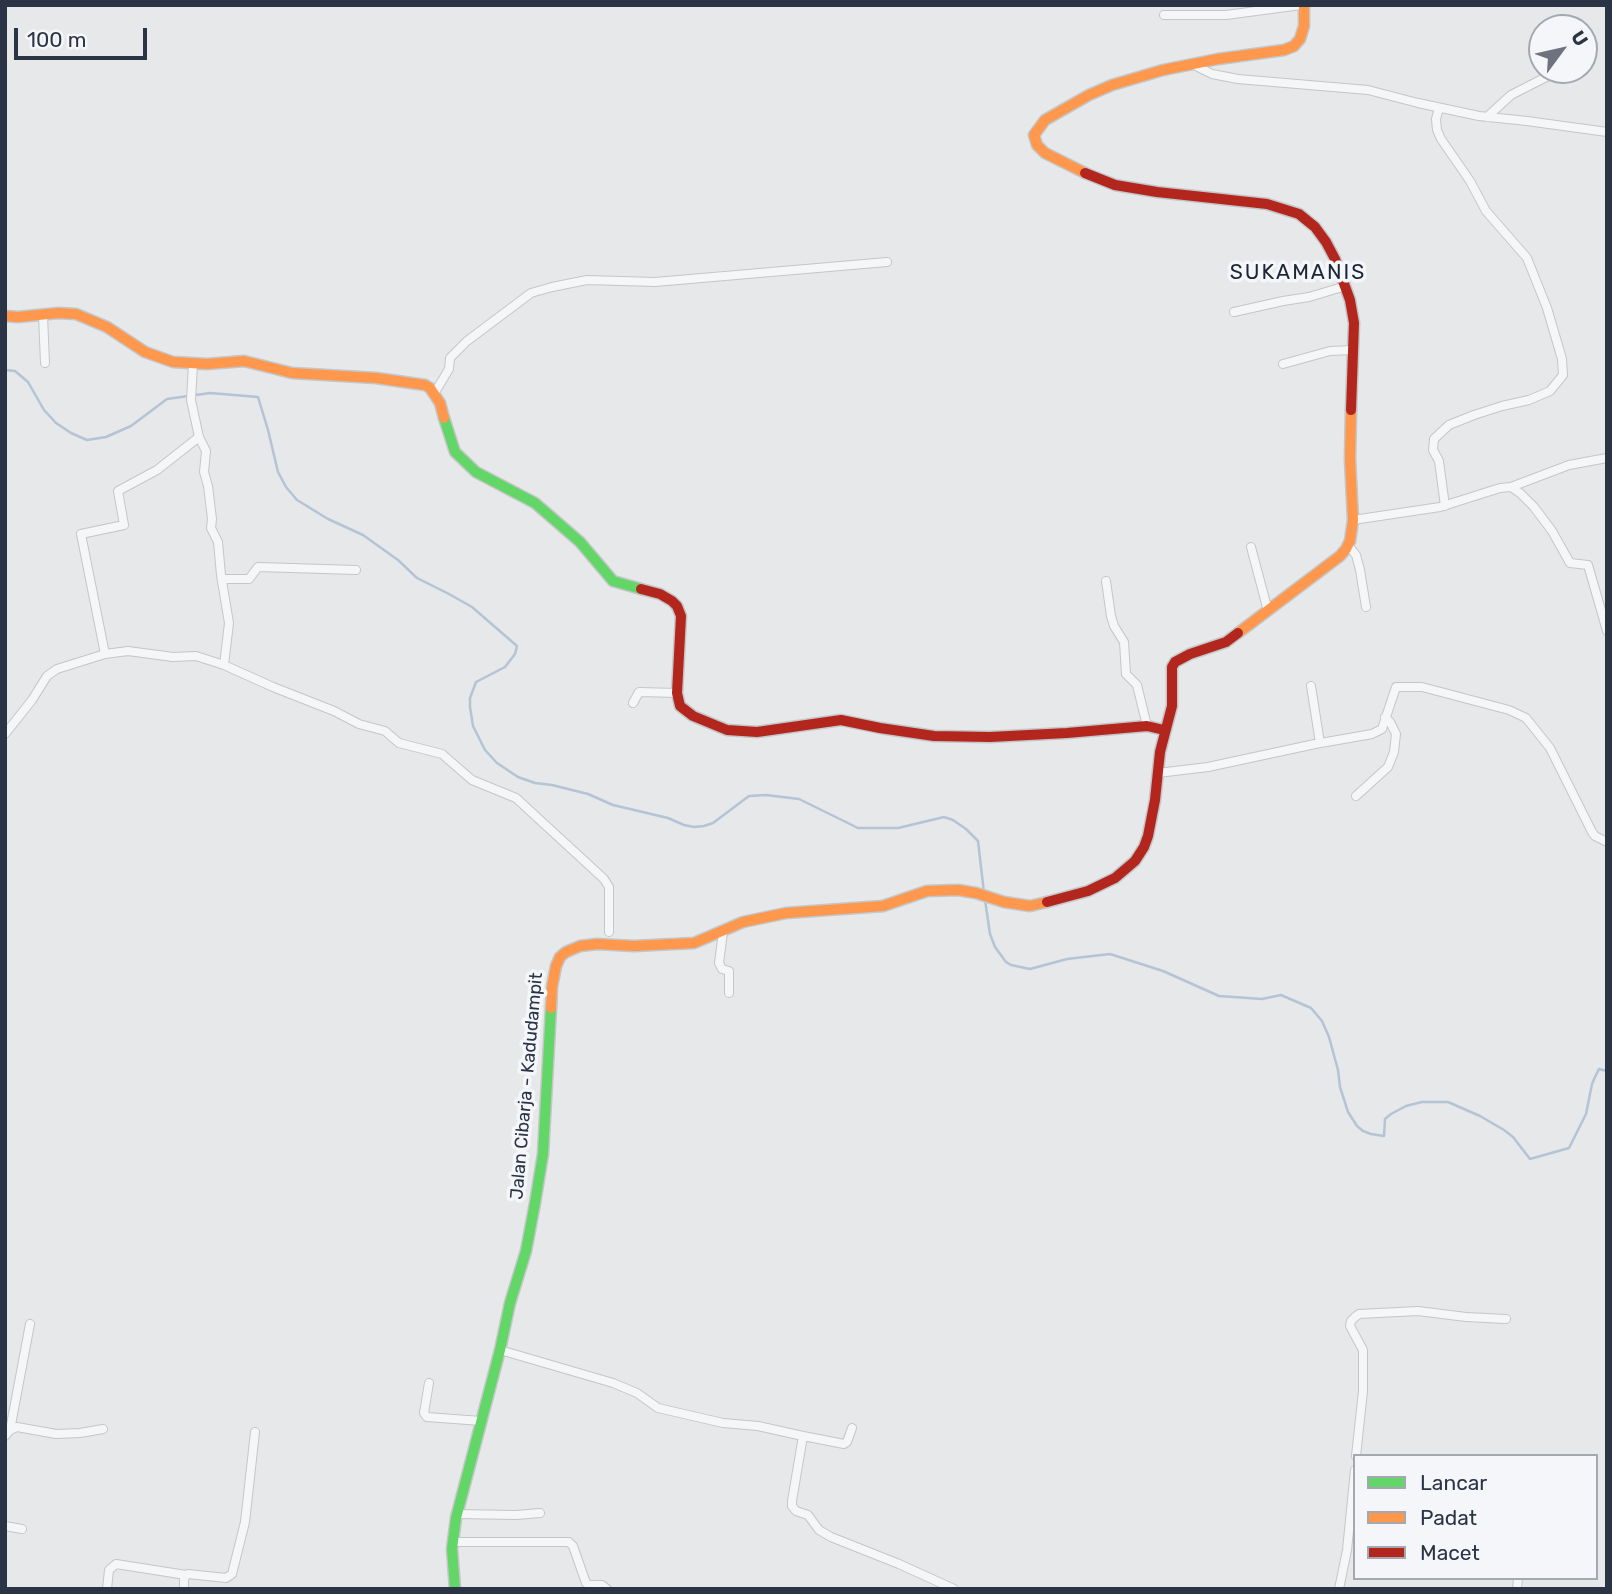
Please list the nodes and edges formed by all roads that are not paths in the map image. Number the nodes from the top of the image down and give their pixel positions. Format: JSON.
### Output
{"nodes":[{"id":1,"x":1303,"y":5,"type":"edge"},
{"id":2,"x":1164,"y":15,"type":"dead end"},
{"id":3,"x":1194,"y":65,"type":"junction"},
{"id":4,"x":1534,"y":84,"type":"edge"},
{"id":5,"x":1438,"y":108,"type":"junction"},
{"id":6,"x":1487,"y":117,"type":"junction"},
{"id":7,"x":1607,"y":132,"type":"edge"},
{"id":8,"x":887,"y":262,"type":"dead end"},
{"id":9,"x":1346,"y":286,"type":"junction"},
{"id":10,"x":1234,"y":312,"type":"dead end"},
{"id":11,"x":43,"y":314,"type":"junction"},
{"id":12,"x":5,"y":316,"type":"edge"},
{"id":13,"x":1353,"y":350,"type":"junction"},
{"id":14,"x":45,"y":363,"type":"dead end"},
{"id":15,"x":193,"y":364,"type":"junction"},
{"id":16,"x":1283,"y":364,"type":"dead end"},
{"id":17,"x":434,"y":394,"type":"junction"},
{"id":18,"x":199,"y":437,"type":"junction"},
{"id":19,"x":1607,"y":458,"type":"edge"},
{"id":20,"x":1511,"y":487,"type":"junction"},
{"id":21,"x":1445,"y":506,"type":"junction"},
{"id":22,"x":1353,"y":520,"type":"junction"},
{"id":23,"x":1348,"y":545,"type":"junction"},
{"id":24,"x":1251,"y":547,"type":"dead end"},
{"id":25,"x":356,"y":570,"type":"dead end"},
{"id":26,"x":222,"y":579,"type":"junction"},
{"id":27,"x":1106,"y":580,"type":"dead end"},
{"id":28,"x":1366,"y":607,"type":"dead end"},
{"id":29,"x":1268,"y":611,"type":"junction"},
{"id":30,"x":1607,"y":631,"type":"edge"},
{"id":31,"x":105,"y":654,"type":"junction"},
{"id":32,"x":224,"y":665,"type":"junction"},
{"id":33,"x":1311,"y":686,"type":"dead end"},
{"id":34,"x":677,"y":693,"type":"junction"},
{"id":35,"x":633,"y":703,"type":"dead end"},
{"id":36,"x":1385,"y":717,"type":"junction"},
{"id":37,"x":1147,"y":726,"type":"junction"},
{"id":38,"x":1164,"y":730,"type":"junction"},
{"id":39,"x":5,"y":734,"type":"edge"},
{"id":40,"x":1320,"y":743,"type":"junction"},
{"id":41,"x":1158,"y":773,"type":"junction"},
{"id":42,"x":1356,"y":796,"type":"dead end"},
{"id":43,"x":1607,"y":842,"type":"edge"},
{"id":44,"x":609,"y":932,"type":"dead end"},
{"id":45,"x":723,"y":932,"type":"junction"},
{"id":46,"x":729,"y":993,"type":"dead end"},
{"id":47,"x":1506,"y":1319,"type":"dead end"},
{"id":48,"x":30,"y":1324,"type":"dead end"},
{"id":49,"x":500,"y":1350,"type":"junction"},
{"id":50,"x":429,"y":1383,"type":"dead end"},
{"id":51,"x":481,"y":1421,"type":"junction"},
{"id":52,"x":852,"y":1428,"type":"dead end"},
{"id":53,"x":103,"y":1429,"type":"dead end"},
{"id":54,"x":256,"y":1432,"type":"dead end"},
{"id":55,"x":8,"y":1433,"type":"edge"},
{"id":56,"x":803,"y":1436,"type":"junction"},
{"id":57,"x":1356,"y":1454,"type":"edge"},
{"id":58,"x":1353,"y":1490,"type":"edge"},
{"id":59,"x":540,"y":1513,"type":"dead end"},
{"id":60,"x":457,"y":1514,"type":"junction"},
{"id":61,"x":5,"y":1526,"type":"edge"},
{"id":62,"x":22,"y":1529,"type":"dead end"},
{"id":63,"x":453,"y":1542,"type":"junction"},
{"id":64,"x":186,"y":1575,"type":"junction"},
{"id":65,"x":107,"y":1589,"type":"edge"},
{"id":66,"x":184,"y":1589,"type":"edge"},
{"id":67,"x":455,"y":1589,"type":"edge"},
{"id":68,"x":607,"y":1589,"type":"edge"},
{"id":69,"x":954,"y":1589,"type":"edge"},
{"id":70,"x":1339,"y":1589,"type":"edge"}],
"edges":[{"from":1,"to":2,"type":"street"},
{"from":1,"to":3,"type":"street"},
{"from":3,"to":5,"type":"street"},
{"from":3,"to":9,"type":"street"},
{"from":4,"to":6,"type":"street"},
{"from":5,"to":6,"type":"street"},
{"from":5,"to":21,"type":"street"},
{"from":6,"to":7,"type":"street"},
{"from":8,"to":17,"type":"street"},
{"from":9,"to":10,"type":"street"},
{"from":9,"to":13,"type":"street"},
{"from":11,"to":12,"type":"street"},
{"from":11,"to":14,"type":"street"},
{"from":11,"to":15,"type":"street"},
{"from":13,"to":16,"type":"street"},
{"from":13,"to":22,"type":"street"},
{"from":15,"to":17,"type":"street"},
{"from":15,"to":18,"type":"street"},
{"from":17,"to":34,"type":"street"},
{"from":18,"to":26,"type":"street"},
{"from":18,"to":31,"type":"street"},
{"from":19,"to":20,"type":"street"},
{"from":20,"to":21,"type":"street"},
{"from":20,"to":30,"type":"street"},
{"from":21,"to":22,"type":"street"},
{"from":22,"to":23,"type":"street"},
{"from":23,"to":28,"type":"street"},
{"from":23,"to":29,"type":"street","name":"Jalan Cibarja - Kadudampit"},
{"from":24,"to":29,"type":"street"},
{"from":25,"to":26,"type":"street"},
{"from":26,"to":32,"type":"street"},
{"from":27,"to":37,"type":"street"},
{"from":29,"to":38,"type":"street","name":"Jalan Cibarja - Kadudampit"},
{"from":31,"to":32,"type":"street"},
{"from":31,"to":39,"type":"street"},
{"from":32,"to":44,"type":"street"},
{"from":33,"to":40,"type":"street"},
{"from":34,"to":35,"type":"street"},
{"from":34,"to":37,"type":"street"},
{"from":36,"to":40,"type":"street"},
{"from":36,"to":42,"type":"street"},
{"from":36,"to":43,"type":"street"},
{"from":37,"to":38,"type":"street"},
{"from":38,"to":41,"type":"street","name":"Jalan Cibarja - Kadudampit"},
{"from":40,"to":41,"type":"street"},
{"from":41,"to":45,"type":"street","name":"Jalan Cibarja - Kadudampit"},
{"from":45,"to":46,"type":"street"},
{"from":45,"to":49,"type":"street","name":"Jalan Cibarja - Kadudampit"},
{"from":47,"to":57,"type":"street"},
{"from":48,"to":55,"type":"street"},
{"from":49,"to":51,"type":"street","name":"Jalan Cibarja - Kadudampit"},
{"from":49,"to":56,"type":"street"},
{"from":50,"to":51,"type":"street"},
{"from":51,"to":60,"type":"street","name":"Jalan Cibarja - Kadudampit"},
{"from":52,"to":56,"type":"street"},
{"from":53,"to":55,"type":"street"},
{"from":54,"to":64,"type":"street"},
{"from":56,"to":69,"type":"street"},
{"from":58,"to":70,"type":"street"},
{"from":59,"to":60,"type":"street"},
{"from":60,"to":63,"type":"street","name":"Jalan Cibarja - Kadudampit"},
{"from":61,"to":62,"type":"street"},
{"from":63,"to":67,"type":"street","name":"Jalan Cibarja - Kadudampit"},
{"from":63,"to":68,"type":"street"},
{"from":64,"to":65,"type":"street"},
{"from":64,"to":66,"type":"street"}]}
